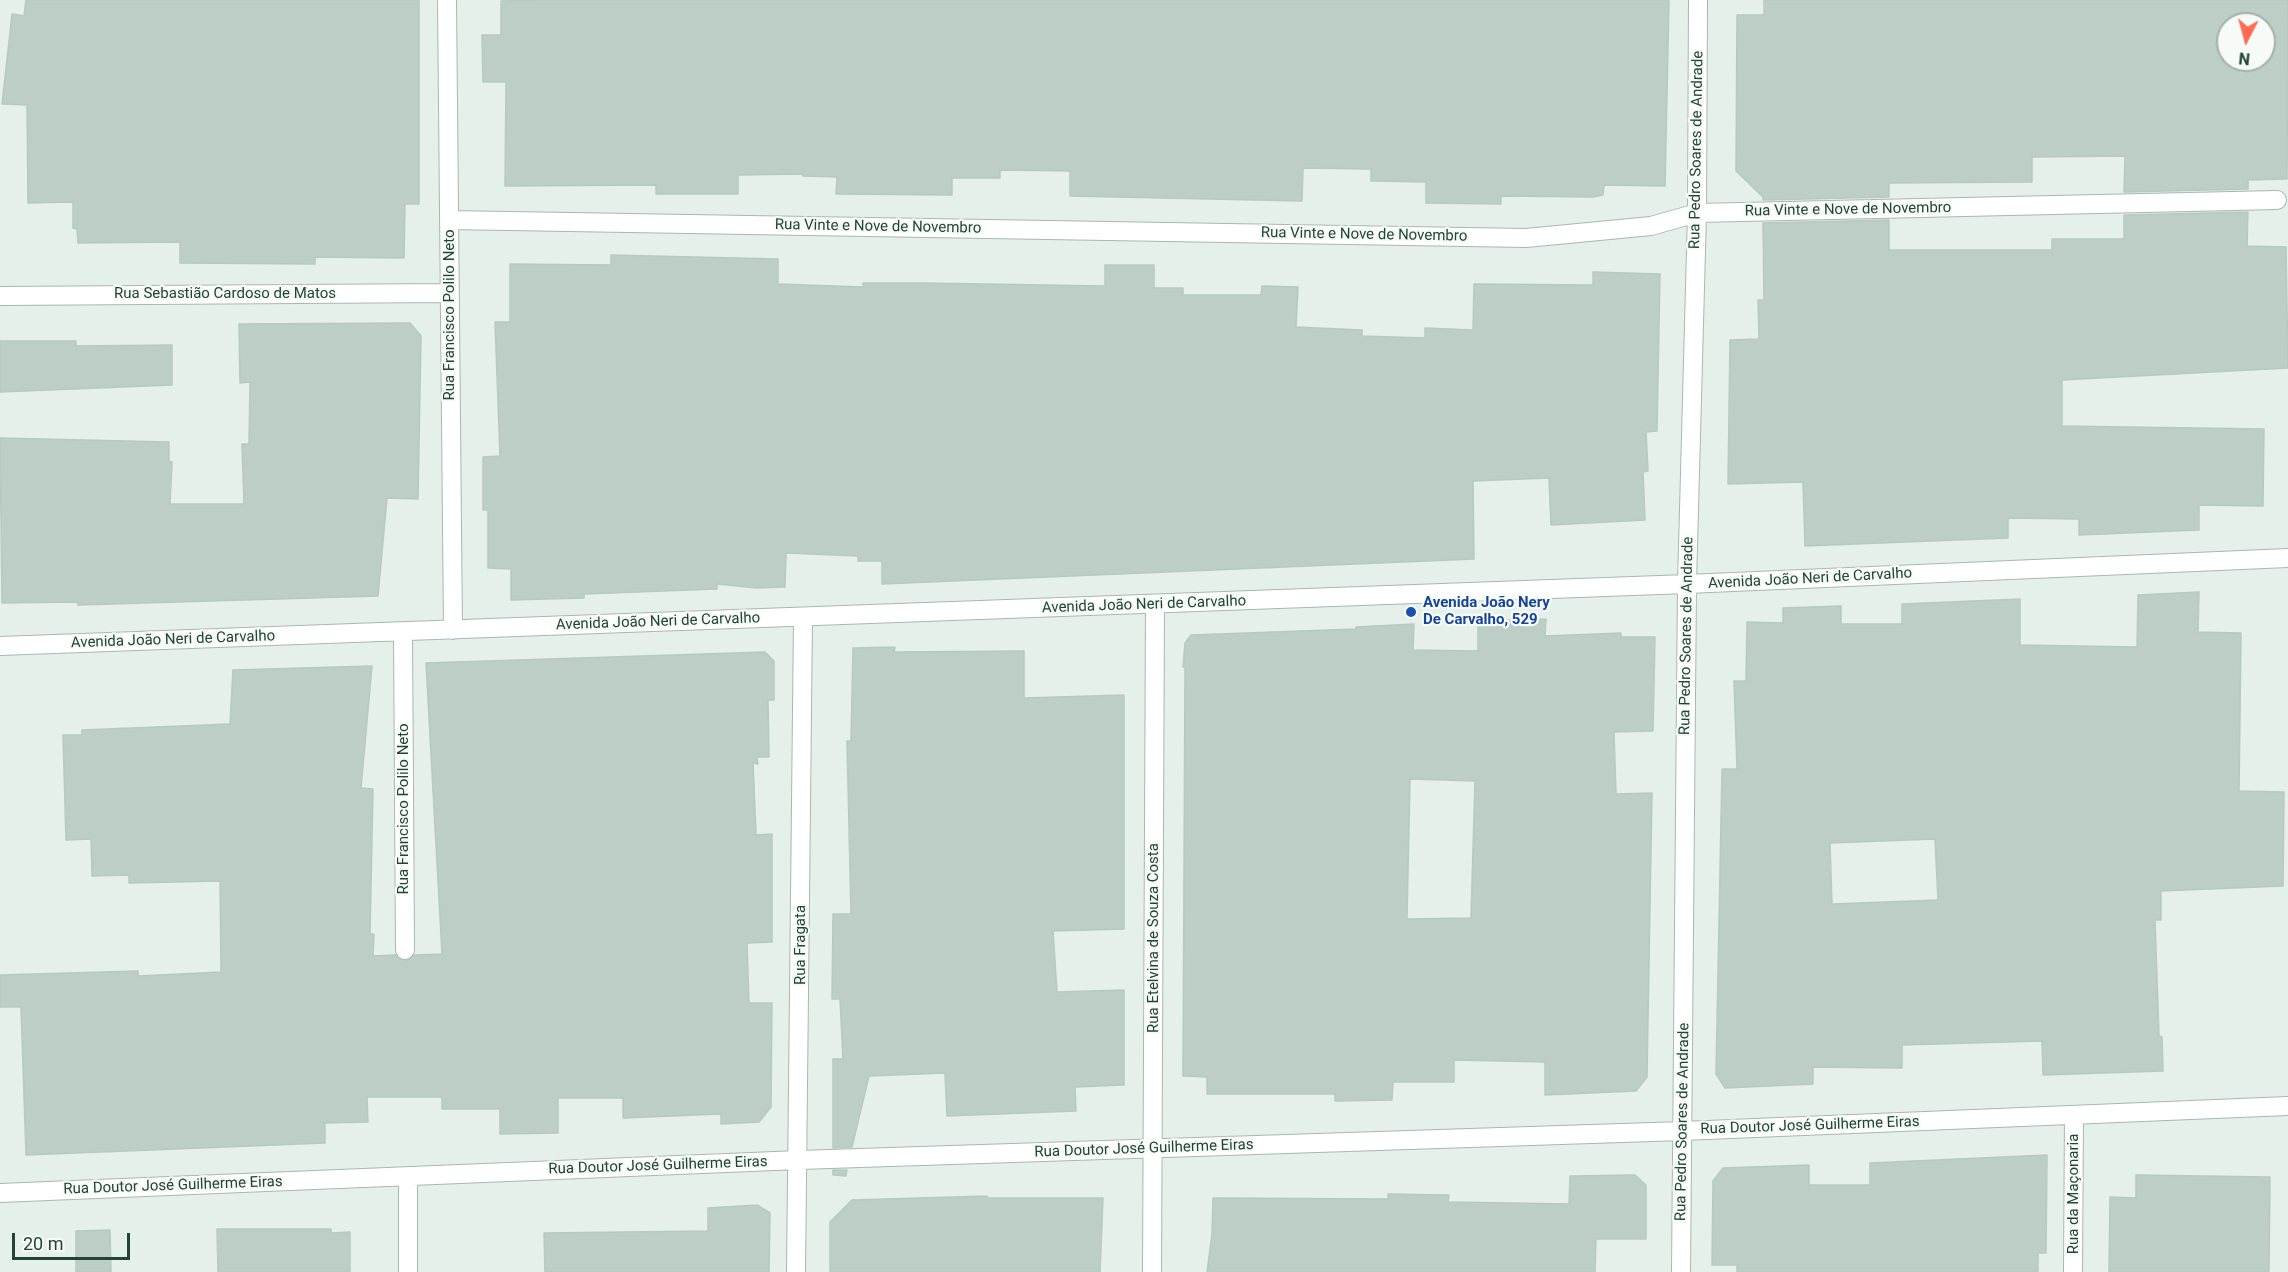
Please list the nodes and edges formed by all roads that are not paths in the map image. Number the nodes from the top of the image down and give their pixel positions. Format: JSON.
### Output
{"nodes":[{"id":1,"x":447,"y":0,"type":"edge"},
{"id":2,"x":1698,"y":0,"type":"edge"},
{"id":3,"x":2277,"y":200,"type":"dead end"},
{"id":4,"x":1697,"y":213,"type":"junction"},
{"id":5,"x":449,"y":220,"type":"junction"},
{"id":6,"x":449,"y":293,"type":"junction"},
{"id":7,"x":0,"y":296,"type":"edge"},
{"id":8,"x":2288,"y":558,"type":"edge"},
{"id":9,"x":1687,"y":584,"type":"junction"},
{"id":10,"x":1155,"y":605,"type":"junction"},
{"id":11,"x":803,"y":617,"type":"junction"},
{"id":12,"x":453,"y":630,"type":"junction"},
{"id":13,"x":403,"y":632,"type":"junction"},
{"id":14,"x":0,"y":646,"type":"edge"},
{"id":15,"x":405,"y":950,"type":"dead end"},
{"id":16,"x":2288,"y":1106,"type":"edge"},
{"id":17,"x":2074,"y":1115,"type":"junction"},
{"id":18,"x":1683,"y":1131,"type":"junction"},
{"id":19,"x":1153,"y":1149,"type":"junction"},
{"id":20,"x":799,"y":1160,"type":"junction"},
{"id":21,"x":408,"y":1176,"type":"junction"},
{"id":22,"x":0,"y":1193,"type":"edge"},
{"id":23,"x":408,"y":1272,"type":"edge"},
{"id":24,"x":796,"y":1272,"type":"edge"},
{"id":25,"x":1152,"y":1272,"type":"edge"},
{"id":26,"x":1681,"y":1272,"type":"edge"},
{"id":27,"x":2073,"y":1272,"type":"edge"}],
"edges":[{"from":1,"to":5,"type":"street","name":"Rua Francisco Polilo Neto"},
{"from":2,"to":4,"type":"street","name":"Rua Pedro Soares de Andrade"},
{"from":3,"to":4,"type":"street","name":"Rua Vinte e Nove de Novembro"},
{"from":4,"to":5,"type":"street","name":"Rua Vinte e Nove de Novembro"},
{"from":4,"to":9,"type":"street","name":"Rua Pedro Soares de Andrade"},
{"from":5,"to":6,"type":"street","name":"Rua Francisco Polilo Neto"},
{"from":6,"to":7,"type":"street","name":"Rua Sebastião Cardoso de Matos"},
{"from":6,"to":12,"type":"street","name":"Rua Francisco Polilo Neto"},
{"from":8,"to":9,"type":"street","name":"Avenida João Neri de Carvalho"},
{"from":9,"to":10,"type":"street","name":"Avenida João Neri de Carvalho"},
{"from":9,"to":18,"type":"street","name":"Rua Pedro Soares de Andrade"},
{"from":10,"to":11,"type":"street","name":"Avenida João Neri de Carvalho"},
{"from":10,"to":19,"type":"street","name":"Rua Etelvina de Souza Costa"},
{"from":11,"to":12,"type":"street","name":"Avenida João Neri de Carvalho"},
{"from":11,"to":20,"type":"street","name":"Rua Fragata"},
{"from":12,"to":13,"type":"street","name":"Avenida João Neri de Carvalho"},
{"from":13,"to":14,"type":"street","name":"Avenida João Neri de Carvalho"},
{"from":13,"to":15,"type":"street","name":"Rua Francisco Polilo Neto"},
{"from":16,"to":17,"type":"street","name":"Rua Doutor José Guilherme Eiras"},
{"from":17,"to":18,"type":"street","name":"Rua Doutor José Guilherme Eiras"},
{"from":17,"to":27,"type":"street","name":"Rua da Maçonaria"},
{"from":18,"to":19,"type":"street","name":"Rua Doutor José Guilherme Eiras"},
{"from":18,"to":26,"type":"street","name":"Rua Pedro Soares de Andrade"},
{"from":19,"to":20,"type":"street","name":"Rua Doutor José Guilherme Eiras"},
{"from":19,"to":25,"type":"street","name":"Rua Etelvina de Souza Costa"},
{"from":20,"to":21,"type":"street","name":"Rua Doutor José Guilherme Eiras"},
{"from":20,"to":24,"type":"street","name":"Rua Fragata"},
{"from":21,"to":22,"type":"street","name":"Rua Doutor José Guilherme Eiras"},
{"from":21,"to":23,"type":"street"}]}
